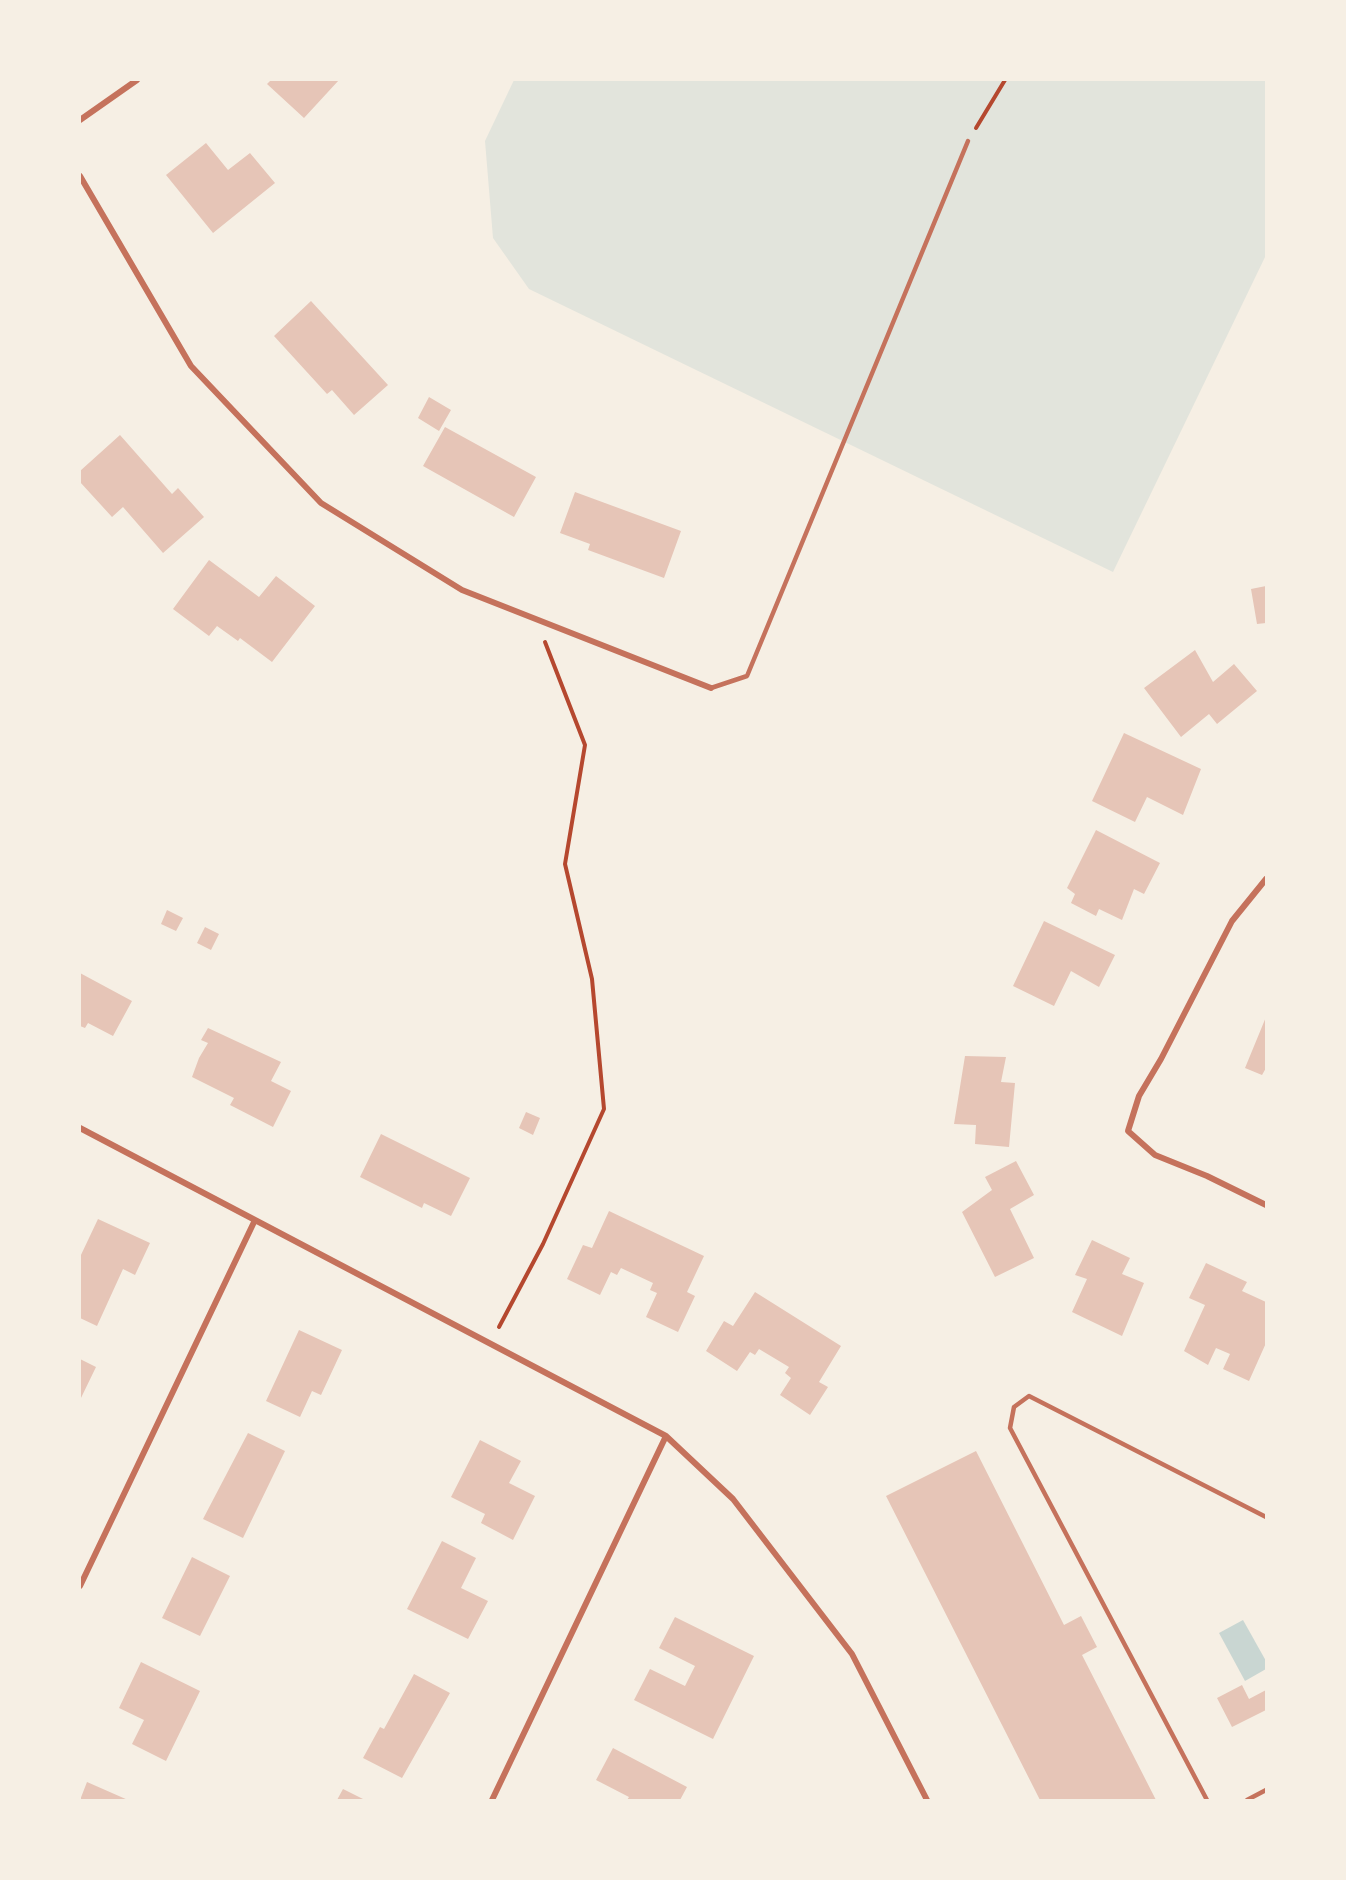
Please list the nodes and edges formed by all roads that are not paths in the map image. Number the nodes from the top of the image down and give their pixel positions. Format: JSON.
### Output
{"nodes":[{"id":1,"x":137,"y":80,"type":"edge"},
{"id":2,"x":80,"y":120,"type":"edge"},
{"id":3,"x":968,"y":141,"type":"road end"},
{"id":4,"x":80,"y":176,"type":"edge"},
{"id":5,"x":711,"y":688,"type":"joint"},
{"id":6,"x":1266,"y":879,"type":"edge"},
{"id":7,"x":80,"y":1128,"type":"edge"},
{"id":8,"x":1266,"y":1205,"type":"edge"},
{"id":9,"x":255,"y":1220,"type":"junction"},
{"id":10,"x":666,"y":1436,"type":"junction"},
{"id":11,"x":1266,"y":1517,"type":"edge"},
{"id":12,"x":80,"y":1586,"type":"edge"},
{"id":13,"x":1266,"y":1790,"type":"edge"},
{"id":14,"x":492,"y":1800,"type":"edge"},
{"id":15,"x":927,"y":1800,"type":"edge"},
{"id":16,"x":1207,"y":1800,"type":"edge"},
{"id":17,"x":1247,"y":1800,"type":"edge"}],
"edges":[{"from":1,"to":2,"type":"street"},
{"from":3,"to":5,"type":"lane"},
{"from":4,"to":5,"type":"street"},
{"from":6,"to":8,"type":"street"},
{"from":7,"to":9,"type":"street"},
{"from":9,"to":10,"type":"street"},
{"from":9,"to":12,"type":"street"},
{"from":10,"to":14,"type":"street"},
{"from":10,"to":15,"type":"street"},
{"from":11,"to":16,"type":"lane"},
{"from":13,"to":17,"type":"lane"}]}
